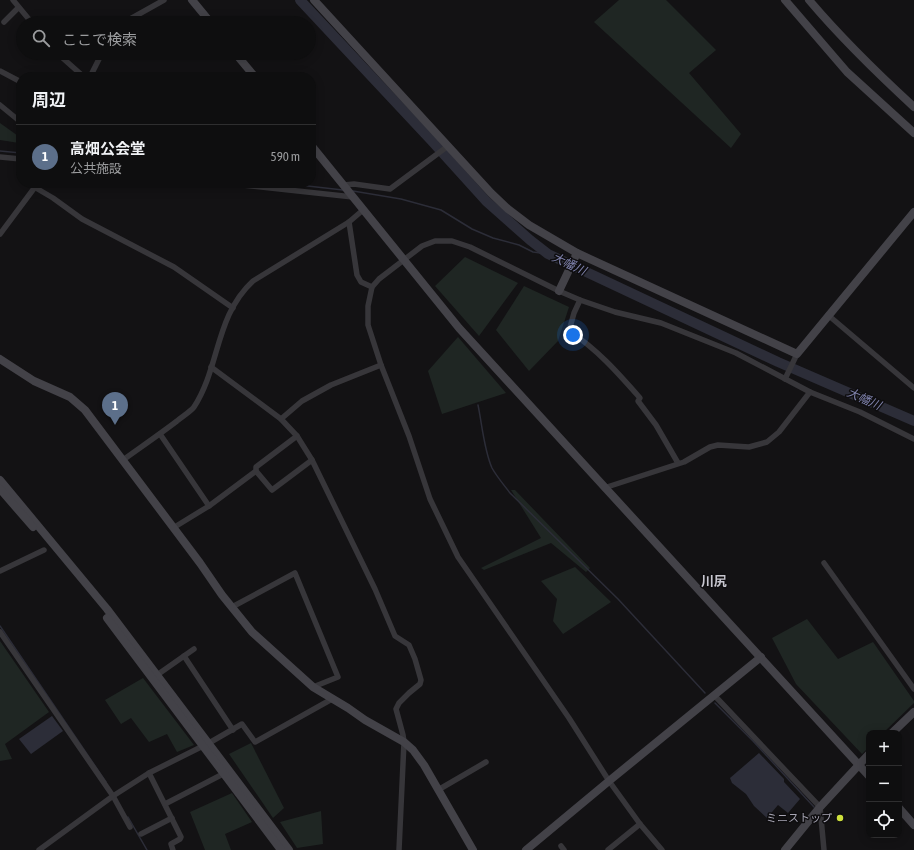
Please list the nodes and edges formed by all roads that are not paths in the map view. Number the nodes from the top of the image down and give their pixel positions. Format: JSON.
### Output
{"nodes":[{"id":1,"x":12,"y":0,"type":"edge"},
{"id":2,"x":164,"y":0,"type":"edge"},
{"id":3,"x":192,"y":0,"type":"edge"},
{"id":4,"x":314,"y":0,"type":"edge"},
{"id":5,"x":785,"y":0,"type":"edge"},
{"id":6,"x":809,"y":0,"type":"edge"},
{"id":7,"x":18,"y":8,"type":"junction"},
{"id":8,"x":25,"y":16,"type":"edge"},
{"id":9,"x":135,"y":16,"type":"edge"},
{"id":10,"x":205,"y":16,"type":"edge"},
{"id":11,"x":4,"y":22,"type":"dead end"},
{"id":12,"x":65,"y":60,"type":"edge"},
{"id":13,"x":98,"y":60,"type":"edge"},
{"id":14,"x":241,"y":60,"type":"edge"},
{"id":15,"x":0,"y":71,"type":"edge"},
{"id":16,"x":78,"y":72,"type":"edge"},
{"id":17,"x":92,"y":72,"type":"edge"},
{"id":18,"x":251,"y":72,"type":"edge"},
{"id":19,"x":16,"y":79,"type":"edge"},
{"id":20,"x":0,"y":104,"type":"edge"},
{"id":21,"x":914,"y":107,"type":"edge"},
{"id":22,"x":16,"y":118,"type":"edge"},
{"id":23,"x":914,"y":133,"type":"edge"},
{"id":24,"x":448,"y":146,"type":"junction"},
{"id":25,"x":316,"y":151,"type":"edge"},
{"id":26,"x":0,"y":156,"type":"edge"},
{"id":27,"x":16,"y":158,"type":"edge"},
{"id":28,"x":35,"y":188,"type":"edge"},
{"id":29,"x":41,"y":188,"type":"edge"},
{"id":30,"x":302,"y":188,"type":"edge"},
{"id":31,"x":348,"y":191,"type":"junction"},
{"id":32,"x":363,"y":210,"type":"junction"},
{"id":33,"x":914,"y":212,"type":"edge"},
{"id":34,"x":349,"y":222,"type":"junction"},
{"id":35,"x":0,"y":234,"type":"edge"},
{"id":36,"x":577,"y":253,"type":"junction"},
{"id":37,"x":403,"y":260,"type":"junction"},
{"id":38,"x":372,"y":287,"type":"junction"},
{"id":39,"x":559,"y":291,"type":"junction"},
{"id":40,"x":580,"y":300,"type":"junction"},
{"id":41,"x":232,"y":308,"type":"junction"},
{"id":42,"x":828,"y":315,"type":"junction"},
{"id":43,"x":797,"y":354,"type":"junction"},
{"id":44,"x":0,"y":359,"type":"edge"},
{"id":45,"x":381,"y":364,"type":"junction"},
{"id":46,"x":211,"y":367,"type":"junction"},
{"id":47,"x":786,"y":376,"type":"junction"},
{"id":48,"x":914,"y":388,"type":"edge"},
{"id":49,"x":810,"y":392,"type":"junction"},
{"id":50,"x":281,"y":419,"type":"junction"},
{"id":51,"x":160,"y":434,"type":"junction"},
{"id":52,"x":297,"y":436,"type":"junction"},
{"id":53,"x":914,"y":439,"type":"edge"},
{"id":54,"x":123,"y":460,"type":"junction"},
{"id":55,"x":312,"y":460,"type":"junction"},
{"id":56,"x":678,"y":462,"type":"junction"},
{"id":57,"x":256,"y":471,"type":"junction"},
{"id":58,"x":0,"y":480,"type":"edge"},
{"id":59,"x":604,"y":488,"type":"junction"},
{"id":60,"x":0,"y":489,"type":"edge"},
{"id":61,"x":209,"y":506,"type":"junction"},
{"id":62,"x":173,"y":528,"type":"junction"},
{"id":63,"x":44,"y":550,"type":"dead end"},
{"id":64,"x":824,"y":563,"type":"dead end"},
{"id":65,"x":0,"y":572,"type":"edge"},
{"id":66,"x":232,"y":607,"type":"junction"},
{"id":67,"x":0,"y":632,"type":"edge"},
{"id":68,"x":194,"y":649,"type":"dead end"},
{"id":69,"x":184,"y":656,"type":"junction"},
{"id":70,"x":761,"y":657,"type":"junction"},
{"id":71,"x":158,"y":675,"type":"junction"},
{"id":72,"x":313,"y":687,"type":"junction"},
{"id":73,"x":914,"y":689,"type":"edge"},
{"id":74,"x":714,"y":695,"type":"junction"},
{"id":75,"x":332,"y":699,"type":"junction"},
{"id":76,"x":914,"y":712,"type":"edge"},
{"id":77,"x":233,"y":730,"type":"junction"},
{"id":78,"x":895,"y":730,"type":"edge"},
{"id":79,"x":404,"y":742,"type":"junction"},
{"id":80,"x":206,"y":745,"type":"junction"},
{"id":81,"x":866,"y":757,"type":"edge"},
{"id":82,"x":486,"y":762,"type":"dead end"},
{"id":83,"x":858,"y":764,"type":"junction"},
{"id":84,"x":149,"y":773,"type":"junction"},
{"id":85,"x":866,"y":773,"type":"edge"},
{"id":86,"x":223,"y":774,"type":"junction"},
{"id":87,"x":609,"y":781,"type":"junction"},
{"id":88,"x":438,"y":790,"type":"junction"},
{"id":89,"x":113,"y":796,"type":"junction"},
{"id":90,"x":165,"y":804,"type":"junction"},
{"id":91,"x":820,"y":807,"type":"junction"},
{"id":92,"x":902,"y":811,"type":"edge"},
{"id":93,"x":172,"y":818,"type":"junction"},
{"id":94,"x":640,"y":824,"type":"junction"},
{"id":95,"x":914,"y":824,"type":"edge"},
{"id":96,"x":130,"y":827,"type":"dead end"},
{"id":97,"x":141,"y":834,"type":"dead end"},
{"id":98,"x":39,"y":850,"type":"edge"},
{"id":99,"x":173,"y":850,"type":"edge"},
{"id":100,"x":280,"y":850,"type":"edge"},
{"id":101,"x":289,"y":850,"type":"edge"},
{"id":102,"x":400,"y":850,"type":"edge"},
{"id":103,"x":473,"y":850,"type":"edge"},
{"id":104,"x":526,"y":850,"type":"edge"},
{"id":105,"x":608,"y":850,"type":"edge"},
{"id":106,"x":662,"y":850,"type":"edge"},
{"id":107,"x":785,"y":850,"type":"edge"},
{"id":108,"x":824,"y":850,"type":"edge"}],
"edges":[{"from":1,"to":7,"type":"street"},
{"from":2,"to":9,"type":"street"},
{"from":3,"to":10,"type":"street"},
{"from":4,"to":24,"type":"street"},
{"from":5,"to":23,"type":"street"},
{"from":6,"to":21,"type":"street"},
{"from":7,"to":8,"type":"street"},
{"from":7,"to":11,"type":"street"},
{"from":12,"to":16,"type":"street"},
{"from":13,"to":17,"type":"street"},
{"from":14,"to":18,"type":"street"},
{"from":15,"to":19,"type":"street"},
{"from":20,"to":22,"type":"street"},
{"from":24,"to":31,"type":"street"},
{"from":24,"to":36,"type":"street"},
{"from":25,"to":31,"type":"street"},
{"from":26,"to":27,"type":"street"},
{"from":28,"to":35,"type":"street"},
{"from":29,"to":41,"type":"street"},
{"from":30,"to":31,"type":"street"},
{"from":31,"to":32,"type":"street"},
{"from":32,"to":34,"type":"street"},
{"from":32,"to":37,"type":"street"},
{"from":33,"to":42,"type":"street"},
{"from":34,"to":38,"type":"street"},
{"from":34,"to":41,"type":"street"},
{"from":36,"to":39,"type":"street"},
{"from":36,"to":43,"type":"street"},
{"from":37,"to":38,"type":"street"},
{"from":37,"to":39,"type":"street"},
{"from":37,"to":59,"type":"street"},
{"from":38,"to":45,"type":"street"},
{"from":39,"to":40,"type":"street"},
{"from":40,"to":47,"type":"street"},
{"from":40,"to":56,"type":"street"},
{"from":41,"to":46,"type":"street"},
{"from":42,"to":43,"type":"street"},
{"from":42,"to":48,"type":"street"},
{"from":43,"to":47,"type":"street"},
{"from":44,"to":54,"type":"street"},
{"from":45,"to":50,"type":"street"},
{"from":45,"to":87,"type":"street"},
{"from":46,"to":50,"type":"street"},
{"from":46,"to":51,"type":"street"},
{"from":47,"to":49,"type":"street"},
{"from":49,"to":53,"type":"street"},
{"from":49,"to":56,"type":"street"},
{"from":50,"to":52,"type":"street"},
{"from":51,"to":54,"type":"street"},
{"from":51,"to":61,"type":"street"},
{"from":52,"to":55,"type":"street"},
{"from":52,"to":57,"type":"street"},
{"from":54,"to":62,"type":"street"},
{"from":55,"to":57,"type":"street"},
{"from":55,"to":79,"type":"street"},
{"from":56,"to":59,"type":"street"},
{"from":57,"to":61,"type":"street"},
{"from":58,"to":71,"type":"street"},
{"from":59,"to":70,"type":"street"},
{"from":60,"to":80,"type":"street"},
{"from":61,"to":62,"type":"street"},
{"from":62,"to":66,"type":"street"},
{"from":63,"to":65,"type":"street"},
{"from":64,"to":73,"type":"street"},
{"from":66,"to":72,"type":"street"},
{"from":66,"to":72,"type":"street"},
{"from":67,"to":89,"type":"street"},
{"from":68,"to":69,"type":"street"},
{"from":69,"to":71,"type":"street"},
{"from":69,"to":77,"type":"street"},
{"from":70,"to":74,"type":"street"},
{"from":70,"to":83,"type":"street"},
{"from":71,"to":80,"type":"street"},
{"from":72,"to":75,"type":"street"},
{"from":74,"to":87,"type":"street"},
{"from":74,"to":91,"type":"street"},
{"from":75,"to":77,"type":"street"},
{"from":75,"to":79,"type":"street"},
{"from":76,"to":78,"type":"street"},
{"from":77,"to":80,"type":"street"},
{"from":79,"to":88,"type":"street"},
{"from":79,"to":102,"type":"street"},
{"from":80,"to":84,"type":"street"},
{"from":80,"to":86,"type":"street"},
{"from":80,"to":101,"type":"street"},
{"from":81,"to":83,"type":"street"},
{"from":82,"to":88,"type":"street"},
{"from":83,"to":85,"type":"street"},
{"from":83,"to":91,"type":"street"},
{"from":84,"to":89,"type":"street"},
{"from":84,"to":90,"type":"street"},
{"from":86,"to":90,"type":"street"},
{"from":86,"to":100,"type":"street"},
{"from":87,"to":94,"type":"street"},
{"from":87,"to":104,"type":"street"},
{"from":88,"to":103,"type":"street"},
{"from":89,"to":96,"type":"street"},
{"from":89,"to":98,"type":"street"},
{"from":90,"to":93,"type":"street"},
{"from":91,"to":107,"type":"street"},
{"from":91,"to":108,"type":"street"},
{"from":92,"to":95,"type":"street"},
{"from":93,"to":97,"type":"street"},
{"from":93,"to":99,"type":"street"},
{"from":94,"to":105,"type":"street"},
{"from":94,"to":106,"type":"street"}]}
